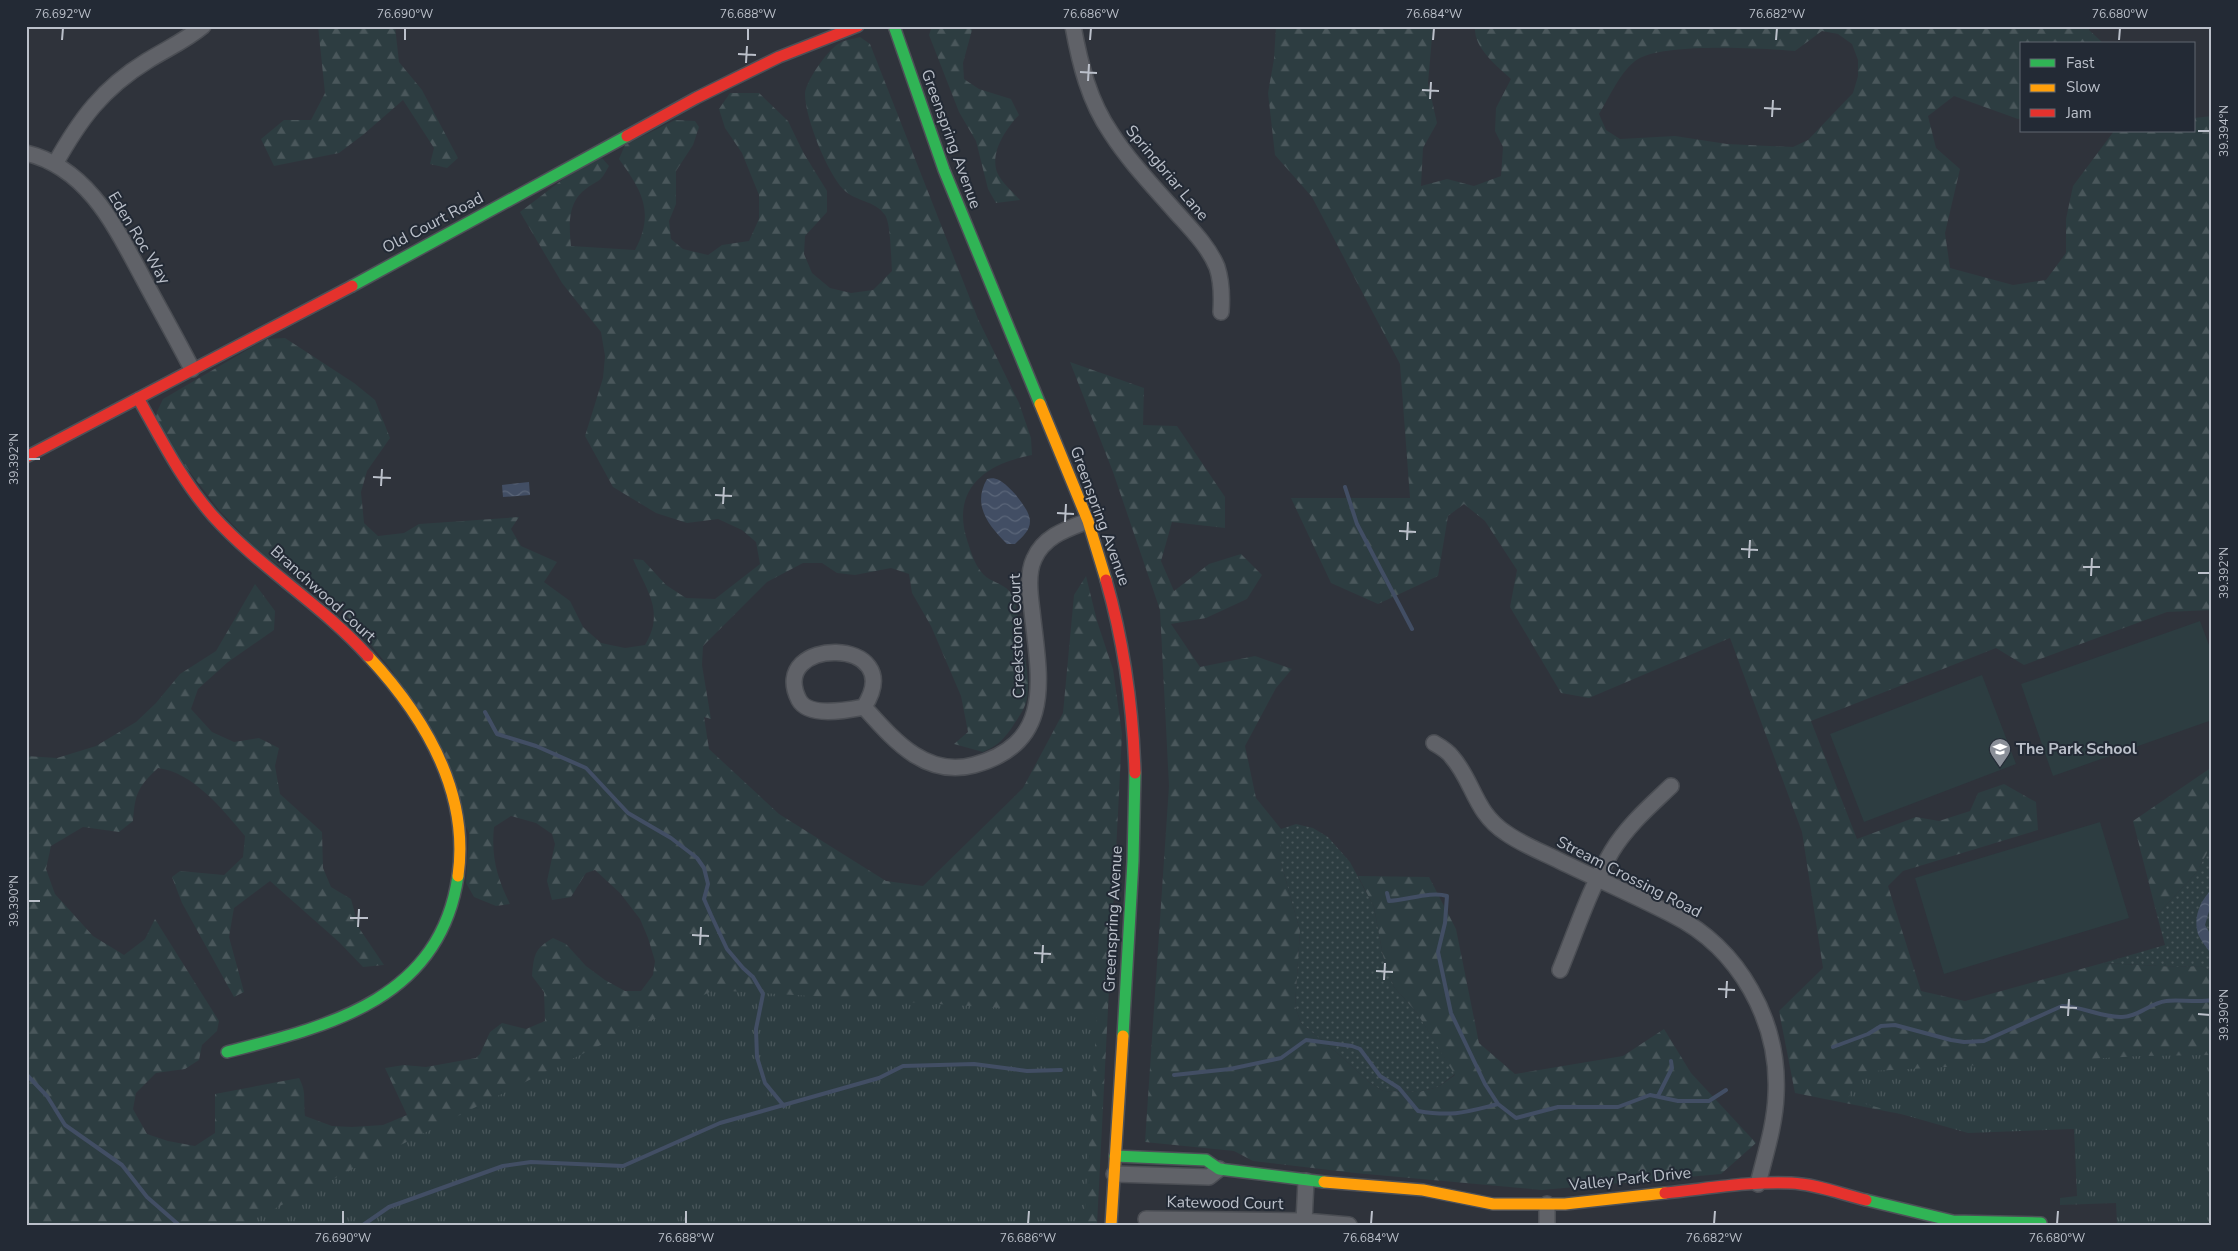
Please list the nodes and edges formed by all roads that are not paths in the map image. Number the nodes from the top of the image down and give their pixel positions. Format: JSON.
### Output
{"nodes":[{"id":1,"x":203,"y":26,"type":"edge"},
{"id":2,"x":858,"y":26,"type":"edge"},
{"id":3,"x":894,"y":26,"type":"edge"},
{"id":4,"x":1073,"y":26,"type":"edge"},
{"id":5,"x":26,"y":153,"type":"edge"},
{"id":6,"x":56,"y":164,"type":"junction"},
{"id":7,"x":1221,"y":312,"type":"dead end"},
{"id":8,"x":192,"y":369,"type":"junction"},
{"id":9,"x":138,"y":398,"type":"junction"},
{"id":10,"x":26,"y":457,"type":"edge"},
{"id":11,"x":1088,"y":521,"type":"junction"},
{"id":12,"x":864,"y":707,"type":"junction"},
{"id":13,"x":1434,"y":743,"type":"dead end"},
{"id":14,"x":1671,"y":786,"type":"dead end"},
{"id":15,"x":1598,"y":879,"type":"junction"},
{"id":16,"x":1560,"y":970,"type":"dead end"},
{"id":17,"x":227,"y":1052,"type":"dead end"},
{"id":18,"x":1116,"y":1156,"type":"junction"},
{"id":19,"x":1220,"y":1169,"type":"junction"},
{"id":20,"x":1114,"y":1174,"type":"junction"},
{"id":21,"x":1306,"y":1181,"type":"junction"},
{"id":22,"x":1758,"y":1184,"type":"junction"},
{"id":23,"x":1547,"y":1204,"type":"junction"},
{"id":24,"x":1146,"y":1219,"type":"dead end"},
{"id":25,"x":1304,"y":1221,"type":"junction"},
{"id":26,"x":1111,"y":1225,"type":"edge"},
{"id":27,"x":1349,"y":1225,"type":"edge"},
{"id":28,"x":1547,"y":1225,"type":"edge"},
{"id":29,"x":2041,"y":1225,"type":"edge"}],
"edges":[{"from":1,"to":6,"type":"street"},
{"from":2,"to":8,"type":"main road","name":"Old Court Road"},
{"from":3,"to":11,"type":"main road","name":"Greenspring Avenue"},
{"from":4,"to":7,"type":"street","name":"Springbriar Lane"},
{"from":5,"to":6,"type":"street","name":"Eden Roc Way"},
{"from":6,"to":8,"type":"street","name":"Eden Roc Way"},
{"from":8,"to":9,"type":"main road","name":"Old Court Road"},
{"from":9,"to":10,"type":"main road","name":"Old Court Road"},
{"from":9,"to":17,"type":"main road","name":"Branchwood Court"},
{"from":11,"to":12,"type":"street","name":"Creekstone Court"},
{"from":11,"to":18,"type":"main road","name":"Greenspring Avenue"},
{"from":12,"to":12,"type":"street"},
{"from":13,"to":15,"type":"street","name":"Stream Crossing Road"},
{"from":14,"to":15,"type":"street"},
{"from":15,"to":16,"type":"street"},
{"from":15,"to":22,"type":"street","name":"Stream Crossing Road"},
{"from":18,"to":19,"type":"main road","name":"Valley Park Drive"},
{"from":18,"to":20,"type":"main road","name":"Greenspring Avenue"},
{"from":19,"to":20,"type":"street","name":"Valley Park Drive"},
{"from":19,"to":21,"type":"main road","name":"Valley Park Drive"},
{"from":20,"to":26,"type":"main road","name":"Greenspring Avenue"},
{"from":21,"to":23,"type":"main road","name":"Valley Park Drive"},
{"from":21,"to":25,"type":"street","name":"Katewood Court"},
{"from":22,"to":23,"type":"main road","name":"Valley Park Drive"},
{"from":22,"to":29,"type":"main road","name":"Valley Park Drive"},
{"from":23,"to":28,"type":"street"},
{"from":24,"to":25,"type":"street","name":"Katewood Court"},
{"from":25,"to":27,"type":"street","name":"Katewood Court"}]}
